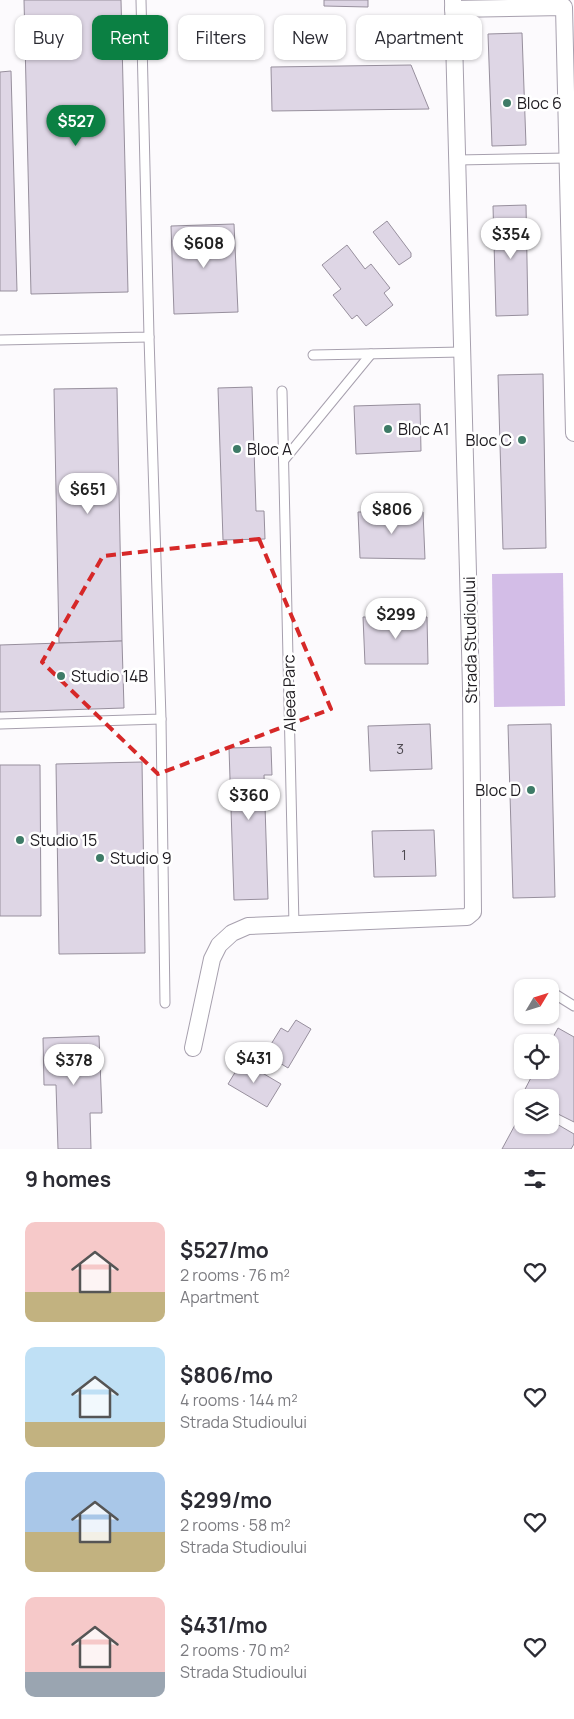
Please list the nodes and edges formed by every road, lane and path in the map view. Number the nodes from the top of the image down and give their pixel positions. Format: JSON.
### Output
{"nodes":[{"id":1,"x":141,"y":0,"type":"edge"},
{"id":2,"x":453,"y":4,"type":"edge"},
{"id":3,"x":570,"y":85,"type":"edge"},
{"id":4,"x":568,"y":158,"type":"junction"},
{"id":5,"x":457,"y":160,"type":"junction"},
{"id":6,"x":149,"y":337,"type":"junction"},
{"id":7,"x":0,"y":340,"type":"edge"},
{"id":8,"x":462,"y":352,"type":"junction"},
{"id":9,"x":371,"y":354,"type":"junction"},
{"id":10,"x":313,"y":355,"type":"dead end"},
{"id":11,"x":282,"y":390,"type":"dead end"},
{"id":12,"x":574,"y":420,"type":"edge"},
{"id":13,"x":574,"y":432,"type":"edge"},
{"id":14,"x":284,"y":460,"type":"junction"},
{"id":15,"x":161,"y":719,"type":"junction"},
{"id":16,"x":0,"y":724,"type":"edge"},
{"id":17,"x":294,"y":925,"type":"junction"},
{"id":18,"x":559,"y":997,"type":"edge"},
{"id":19,"x":165,"y":1003,"type":"dead end"},
{"id":20,"x":574,"y":1006,"type":"edge"},
{"id":21,"x":193,"y":1048,"type":"dead end"}],
"edges":[{"from":1,"to":6,"type":"lane"},
{"from":2,"to":3,"type":"street"},
{"from":2,"to":5,"type":"street","name":"Strada Studioului"},
{"from":3,"to":4,"type":"street"},
{"from":4,"to":5,"type":"lane"},
{"from":4,"to":12,"type":"street"},
{"from":5,"to":8,"type":"street","name":"Strada Studioului"},
{"from":6,"to":7,"type":"lane"},
{"from":6,"to":15,"type":"lane"},
{"from":8,"to":9,"type":"lane"},
{"from":8,"to":17,"type":"street","name":"Strada Studioului"},
{"from":9,"to":10,"type":"lane"},
{"from":9,"to":14,"type":"lane"},
{"from":11,"to":14,"type":"lane","name":"Aleea Parc"},
{"from":12,"to":13,"type":"street"},
{"from":14,"to":17,"type":"lane","name":"Aleea Parc"},
{"from":15,"to":16,"type":"lane"},
{"from":15,"to":19,"type":"lane"},
{"from":17,"to":21,"type":"street","name":"Strada Studioului"},
{"from":18,"to":20,"type":"lane"}]}
